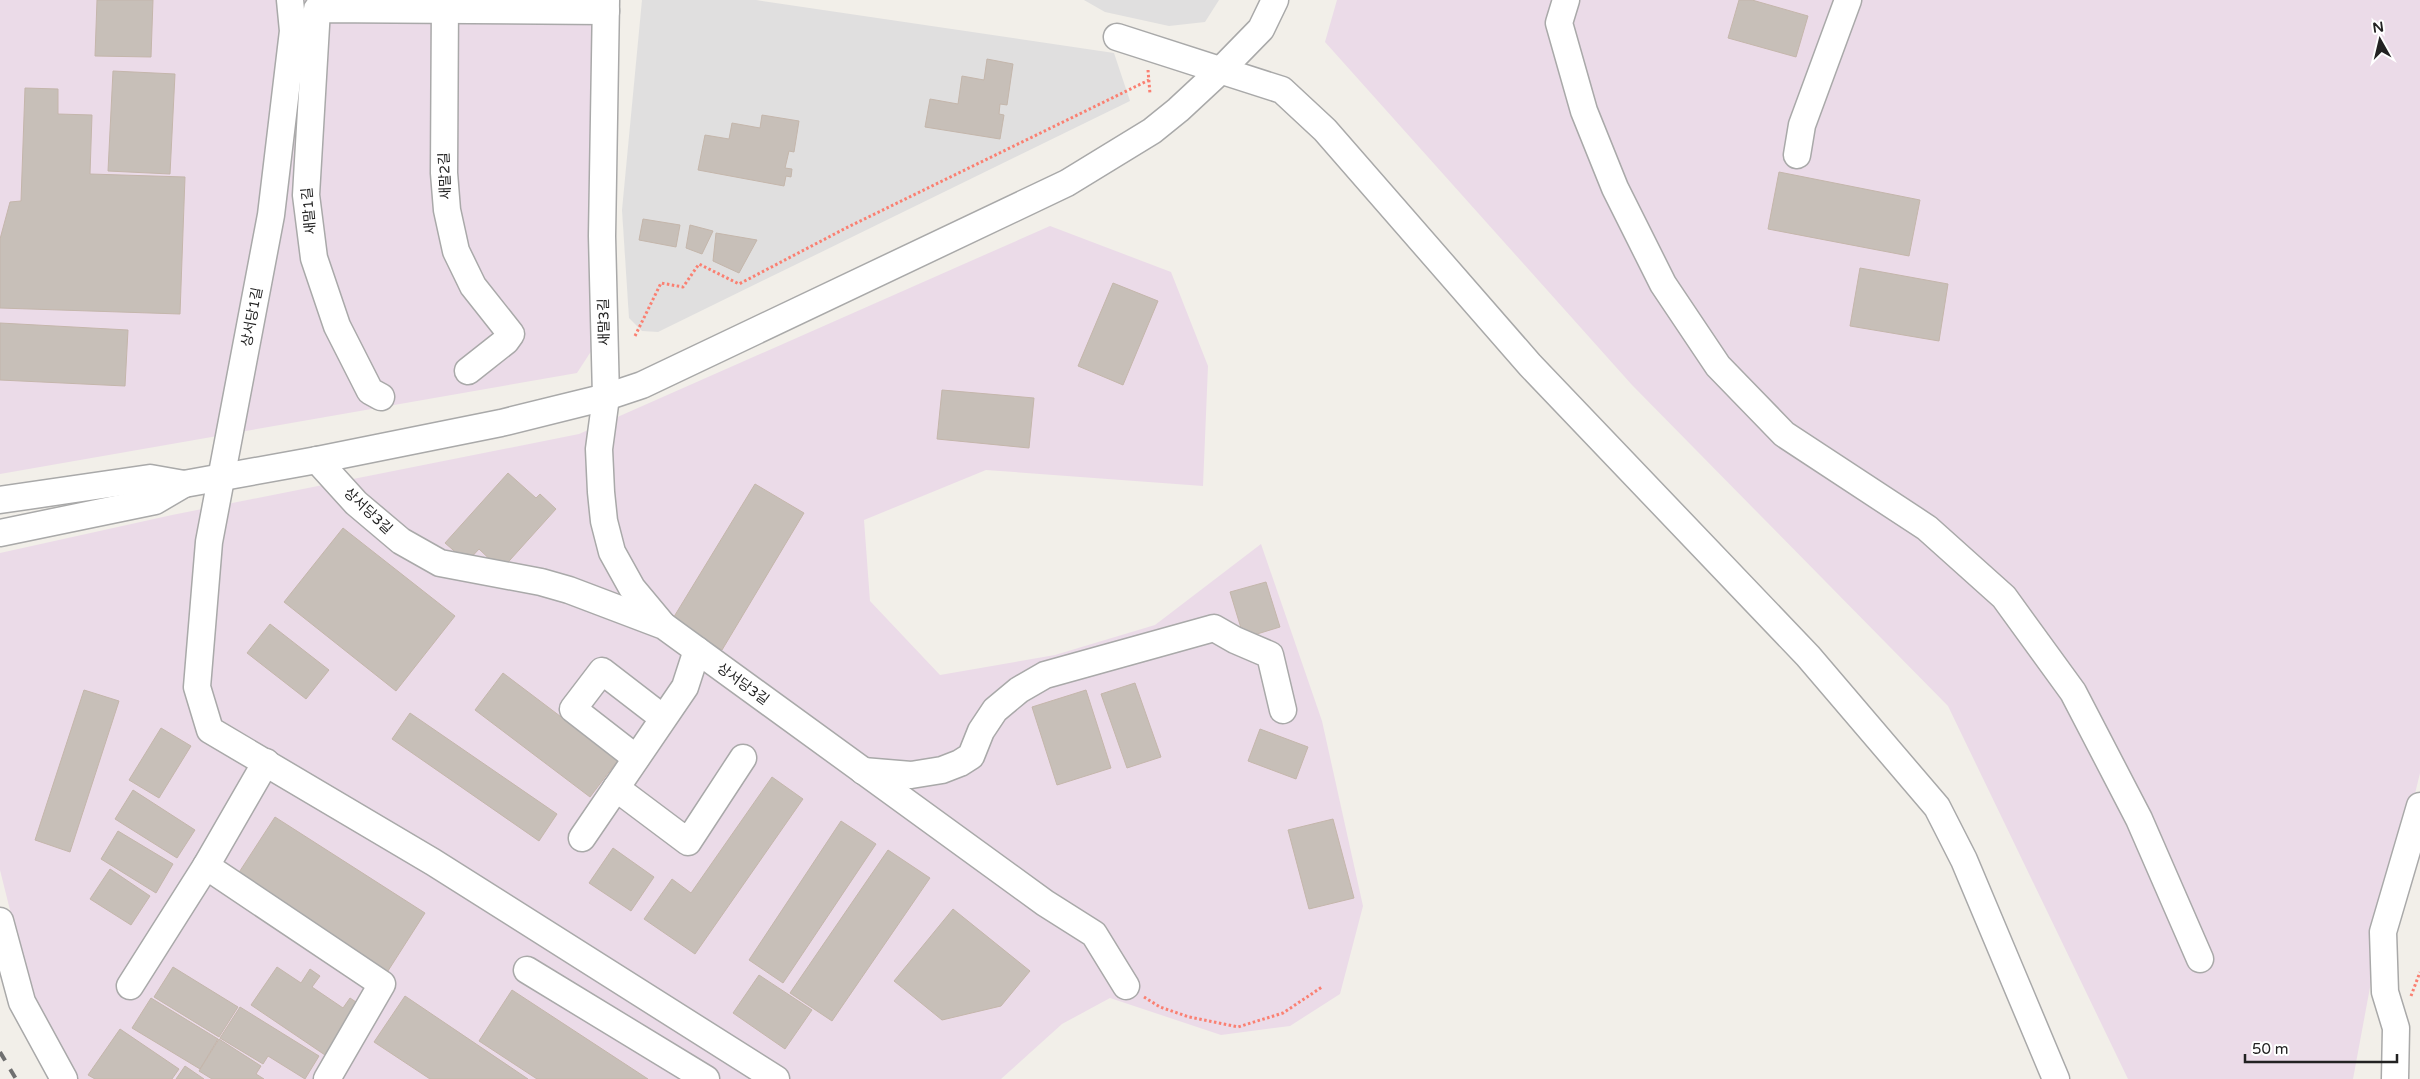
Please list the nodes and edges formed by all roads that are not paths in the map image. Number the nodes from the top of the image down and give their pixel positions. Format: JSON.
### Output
{"nodes":[{"id":1,"x":290,"y":0,"type":"edge"},
{"id":2,"x":1275,"y":0,"type":"edge"},
{"id":3,"x":1566,"y":0,"type":"edge"},
{"id":4,"x":1848,"y":0,"type":"edge"},
{"id":5,"x":445,"y":5,"type":"edge"},
{"id":6,"x":606,"y":6,"type":"edge"},
{"id":7,"x":1117,"y":36,"type":"dead end"},
{"id":8,"x":1220,"y":71,"type":"junction"},
{"id":9,"x":1797,"y":155,"type":"dead end"},
{"id":10,"x":468,"y":371,"type":"dead end"},
{"id":11,"x":381,"y":397,"type":"dead end"},
{"id":12,"x":606,"y":397,"type":"junction"},
{"id":13,"x":317,"y":460,"type":"junction"},
{"id":14,"x":220,"y":477,"type":"junction"},
{"id":15,"x":184,"y":484,"type":"junction"},
{"id":16,"x":0,"y":500,"type":"edge"},
{"id":17,"x":1,"y":532,"type":"edge"},
{"id":18,"x":664,"y":626,"type":"junction"},
{"id":19,"x":697,"y":650,"type":"junction"},
{"id":20,"x":1283,"y":710,"type":"dead end"},
{"id":21,"x":663,"y":718,"type":"junction"},
{"id":22,"x":636,"y":758,"type":"junction"},
{"id":23,"x":743,"y":758,"type":"dead end"},
{"id":24,"x":266,"y":762,"type":"junction"},
{"id":25,"x":862,"y":771,"type":"junction"},
{"id":26,"x":616,"y":788,"type":"junction"},
{"id":27,"x":2420,"y":806,"type":"edge"},
{"id":28,"x":582,"y":838,"type":"dead end"},
{"id":29,"x":206,"y":866,"type":"junction"},
{"id":30,"x":0,"y":920,"type":"edge"},
{"id":31,"x":2200,"y":959,"type":"dead end"},
{"id":32,"x":527,"y":970,"type":"dead end"},
{"id":33,"x":130,"y":986,"type":"dead end"},
{"id":34,"x":1126,"y":986,"type":"road end"},
{"id":35,"x":64,"y":1079,"type":"edge"},
{"id":36,"x":327,"y":1079,"type":"edge"},
{"id":37,"x":706,"y":1079,"type":"edge"},
{"id":38,"x":776,"y":1079,"type":"edge"},
{"id":39,"x":2056,"y":1079,"type":"edge"},
{"id":40,"x":2395,"y":1079,"type":"edge"}],
"edges":[{"from":1,"to":14,"type":"street","name":"상서당1길"},
{"from":2,"to":8,"type":"street"},
{"from":3,"to":31,"type":"street"},
{"from":4,"to":9,"type":"street"},
{"from":5,"to":6,"type":"street"},
{"from":5,"to":10,"type":"street","name":"새말2길"},
{"from":5,"to":11,"type":"street","name":"새말1길"},
{"from":6,"to":12,"type":"street","name":"새말3길"},
{"from":7,"to":8,"type":"street"},
{"from":8,"to":12,"type":"street"},
{"from":8,"to":39,"type":"street"},
{"from":12,"to":13,"type":"street"},
{"from":12,"to":18,"type":"street","name":"새말3길"},
{"from":13,"to":14,"type":"street"},
{"from":13,"to":18,"type":"street","name":"상서당3길"},
{"from":14,"to":15,"type":"street"},
{"from":14,"to":24,"type":"street","name":"상서당1길"},
{"from":15,"to":16,"type":"street"},
{"from":15,"to":17,"type":"street"},
{"from":18,"to":19,"type":"street","name":"상서당3길"},
{"from":19,"to":21,"type":"street"},
{"from":19,"to":25,"type":"street","name":"상서당3길"},
{"from":20,"to":25,"type":"street"},
{"from":21,"to":22,"type":"street"},
{"from":21,"to":22,"type":"street"},
{"from":22,"to":26,"type":"street"},
{"from":23,"to":26,"type":"street"},
{"from":24,"to":29,"type":"street"},
{"from":24,"to":38,"type":"street","name":"상서당1길"},
{"from":25,"to":34,"type":"street","name":"상서당3길"},
{"from":26,"to":28,"type":"street"},
{"from":27,"to":40,"type":"street"},
{"from":29,"to":33,"type":"street"},
{"from":29,"to":36,"type":"street"},
{"from":30,"to":35,"type":"street"},
{"from":32,"to":37,"type":"street"}]}
